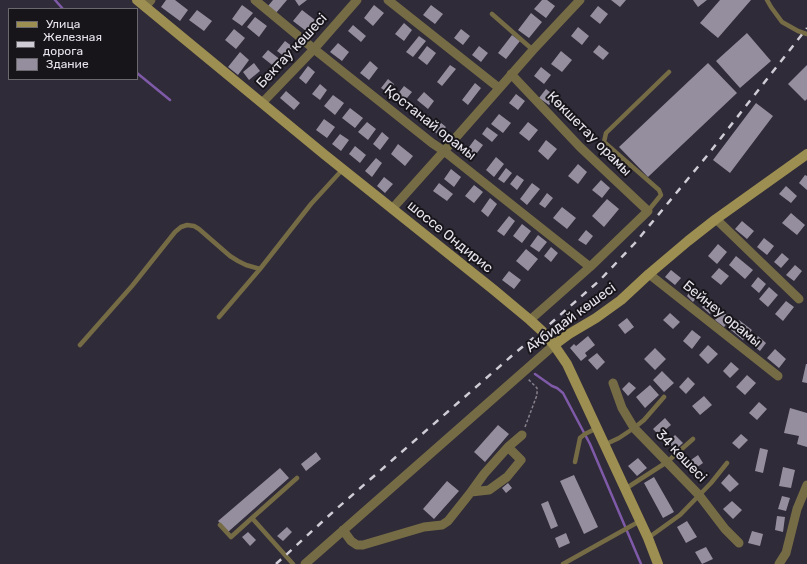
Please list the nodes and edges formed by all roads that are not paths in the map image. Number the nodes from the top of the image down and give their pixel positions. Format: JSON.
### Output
{"nodes":[{"id":1,"x":137,"y":0,"type":"edge"},
{"id":2,"x":255,"y":0,"type":"edge"},
{"id":3,"x":357,"y":0,"type":"edge"},
{"id":4,"x":388,"y":0,"type":"edge"},
{"id":5,"x":580,"y":0,"type":"edge"},
{"id":6,"x":767,"y":0,"type":"edge"},
{"id":7,"x":148,"y":3,"type":"edge"},
{"id":8,"x":492,"y":14,"type":"dead end"},
{"id":9,"x":807,"y":34,"type":"edge"},
{"id":10,"x":314,"y":49,"type":"junction"},
{"id":11,"x":533,"y":50,"type":"junction"},
{"id":12,"x":669,"y":72,"type":"dead end"},
{"id":13,"x":511,"y":74,"type":"junction"},
{"id":14,"x":499,"y":88,"type":"junction"},
{"id":15,"x":262,"y":103,"type":"junction"},
{"id":16,"x":444,"y":151,"type":"junction"},
{"id":17,"x":807,"y":154,"type":"edge"},
{"id":18,"x":343,"y":169,"type":"junction"},
{"id":19,"x":392,"y":209,"type":"junction"},
{"id":20,"x":648,"y":211,"type":"junction"},
{"id":21,"x":716,"y":219,"type":"junction"},
{"id":22,"x":590,"y":267,"type":"junction"},
{"id":23,"x":260,"y":269,"type":"junction"},
{"id":24,"x":650,"y":274,"type":"junction"},
{"id":25,"x":799,"y":299,"type":"dead end"},
{"id":26,"x":219,"y":317,"type":"dead end"},
{"id":27,"x":530,"y":320,"type":"junction"},
{"id":28,"x":554,"y":344,"type":"junction"},
{"id":29,"x":80,"y":345,"type":"dead end"},
{"id":30,"x":778,"y":376,"type":"dead end"},
{"id":31,"x":613,"y":383,"type":"dead end"},
{"id":32,"x":664,"y":397,"type":"dead end"},
{"id":33,"x":597,"y":428,"type":"junction"},
{"id":34,"x":634,"y":428,"type":"junction"},
{"id":35,"x":522,"y":435,"type":"road end"},
{"id":36,"x":693,"y":439,"type":"dead end"},
{"id":37,"x":604,"y":445,"type":"junction"},
{"id":38,"x":508,"y":447,"type":"junction"},
{"id":39,"x":575,"y":462,"type":"dead end"},
{"id":40,"x":666,"y":462,"type":"junction"},
{"id":41,"x":727,"y":463,"type":"dead end"},
{"id":42,"x":297,"y":478,"type":"dead end"},
{"id":43,"x":807,"y":486,"type":"edge"},
{"id":44,"x":625,"y":489,"type":"junction"},
{"id":45,"x":471,"y":492,"type":"junction"},
{"id":46,"x":699,"y":495,"type":"junction"},
{"id":47,"x":252,"y":518,"type":"junction"},
{"id":48,"x":640,"y":521,"type":"junction"},
{"id":49,"x":220,"y":525,"type":"dead end"},
{"id":50,"x":343,"y":530,"type":"junction"},
{"id":51,"x":648,"y":538,"type":"junction"},
{"id":52,"x":739,"y":543,"type":"dead end"},
{"id":53,"x":293,"y":564,"type":"edge"},
{"id":54,"x":305,"y":564,"type":"edge"},
{"id":55,"x":563,"y":564,"type":"edge"},
{"id":56,"x":658,"y":564,"type":"edge"},
{"id":57,"x":779,"y":564,"type":"edge"}],
"edges":[{"from":1,"to":7,"type":"main road","name":"шоссе Ондирис"},
{"from":2,"to":10,"type":"street","name":"Қостанай орамы"},
{"from":3,"to":10,"type":"street","name":"Бектау көшесі"},
{"from":4,"to":14,"type":"street"},
{"from":5,"to":11,"type":"street"},
{"from":6,"to":9,"type":"lane"},
{"from":7,"to":15,"type":"main road","name":"шоссе Ондирис"},
{"from":8,"to":11,"type":"lane"},
{"from":10,"to":15,"type":"street","name":"Бектау көшесі"},
{"from":10,"to":16,"type":"street","name":"Қостанай орамы"},
{"from":11,"to":13,"type":"street"},
{"from":12,"to":20,"type":"lane"},
{"from":13,"to":14,"type":"street"},
{"from":13,"to":20,"type":"street","name":"Көкшетау орамы"},
{"from":14,"to":16,"type":"street"},
{"from":15,"to":18,"type":"main road","name":"шоссе Ондирис"},
{"from":16,"to":19,"type":"street"},
{"from":16,"to":22,"type":"street","name":"Қостанай орамы"},
{"from":17,"to":21,"type":"main road","name":"Ақбидай көшесі"},
{"from":18,"to":19,"type":"main road","name":"шоссе Ондирис"},
{"from":18,"to":23,"type":"lane"},
{"from":19,"to":27,"type":"main road","name":"шоссе Ондирис"},
{"from":20,"to":22,"type":"street"},
{"from":21,"to":24,"type":"main road","name":"Ақбидай көшесі"},
{"from":21,"to":25,"type":"street"},
{"from":22,"to":27,"type":"street"},
{"from":23,"to":26,"type":"lane"},
{"from":23,"to":29,"type":"lane"},
{"from":24,"to":28,"type":"main road","name":"Ақбидай көшесі"},
{"from":24,"to":30,"type":"street","name":"Бейнеу орамы"},
{"from":27,"to":28,"type":"main road","name":"шоссе Ондирис"},
{"from":28,"to":33,"type":"main road","name":"шоссе Ондирис"},
{"from":28,"to":50,"type":"street","name":"Ақбидай көшесі"},
{"from":31,"to":34,"type":"street","name":"34 көшесі"},
{"from":32,"to":34,"type":"lane"},
{"from":33,"to":37,"type":"main road","name":"шоссе Ондирис"},
{"from":33,"to":39,"type":"lane"},
{"from":34,"to":37,"type":"lane"},
{"from":34,"to":40,"type":"street","name":"34 көшесі"},
{"from":35,"to":38,"type":"street"},
{"from":36,"to":40,"type":"lane"},
{"from":37,"to":44,"type":"main road","name":"шоссе Ондирис"},
{"from":38,"to":45,"type":"street"},
{"from":38,"to":45,"type":"street"},
{"from":40,"to":44,"type":"lane"},
{"from":40,"to":46,"type":"street","name":"34 көшесі"},
{"from":41,"to":46,"type":"lane"},
{"from":42,"to":47,"type":"lane"},
{"from":43,"to":57,"type":"street"},
{"from":44,"to":48,"type":"main road","name":"шоссе Ондирис"},
{"from":45,"to":50,"type":"street"},
{"from":46,"to":51,"type":"lane"},
{"from":46,"to":52,"type":"street","name":"34 көшесі"},
{"from":47,"to":49,"type":"lane"},
{"from":47,"to":53,"type":"lane"},
{"from":48,"to":51,"type":"main road","name":"шоссе Ондирис"},
{"from":48,"to":55,"type":"lane"},
{"from":50,"to":54,"type":"street","name":"Ақбидай көшесі"},
{"from":51,"to":56,"type":"main road","name":"шоссе Ондирис"}]}
